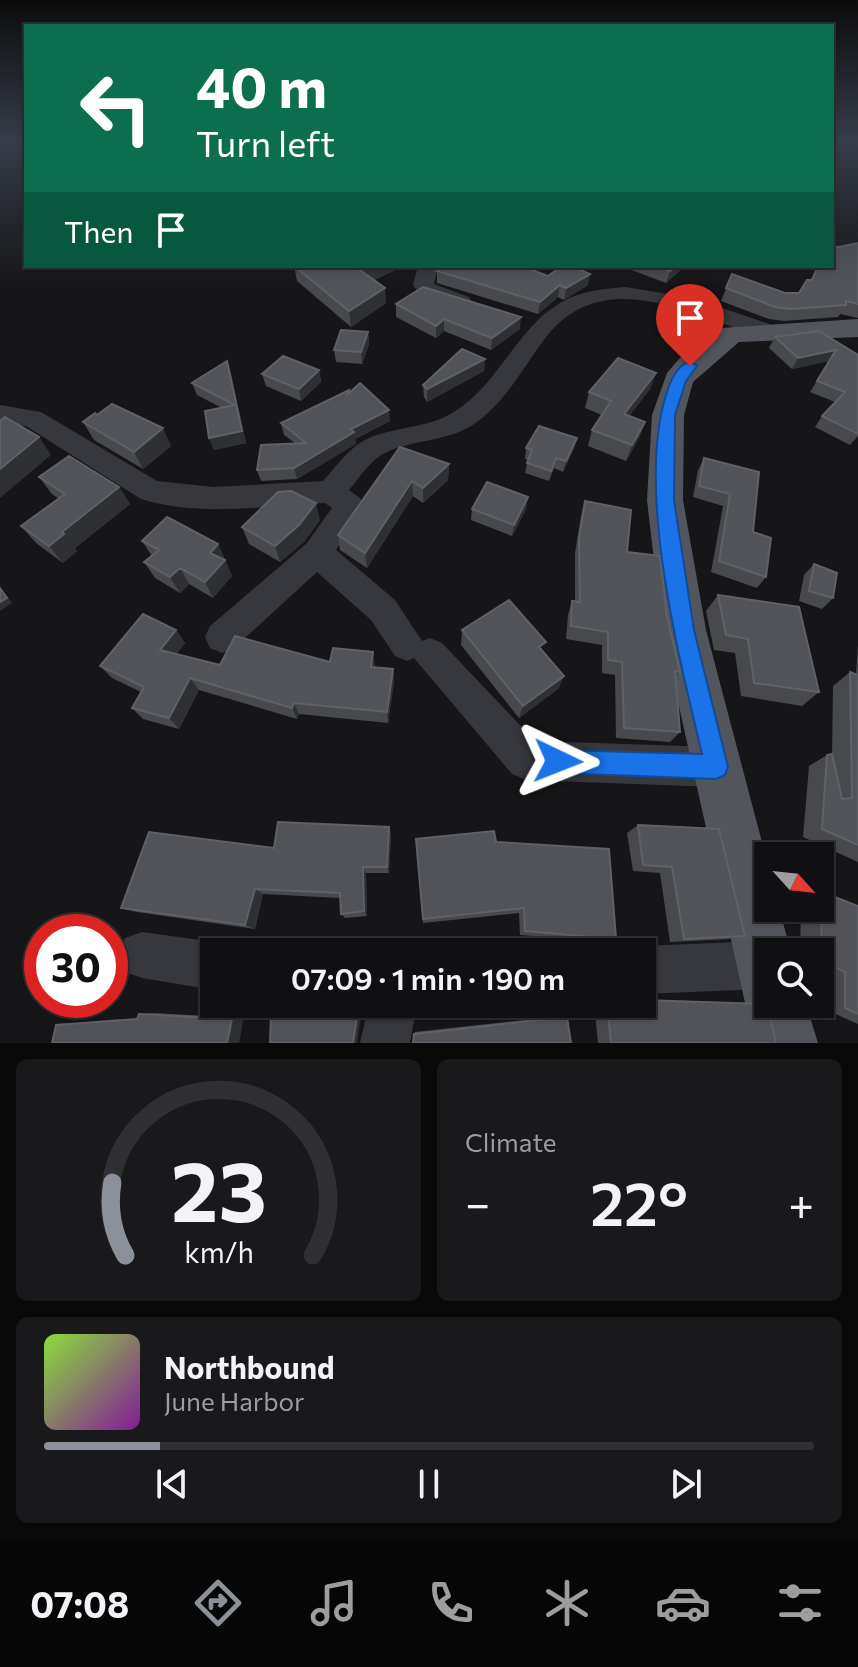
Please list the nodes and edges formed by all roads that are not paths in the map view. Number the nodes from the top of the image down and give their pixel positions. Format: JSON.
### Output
{"nodes":[{"id":1,"x":427,"y":268,"type":"edge"},
{"id":2,"x":486,"y":309,"type":"edge"},
{"id":3,"x":515,"y":318,"type":"edge"},
{"id":4,"x":544,"y":326,"type":"junction"},
{"id":5,"x":773,"y":333,"type":"junction"},
{"id":6,"x":853,"y":340,"type":"edge"},
{"id":7,"x":0,"y":414,"type":"edge"},
{"id":8,"x":330,"y":492,"type":"junction"},
{"id":9,"x":317,"y":553,"type":"junction"},
{"id":10,"x":222,"y":637,"type":"dead end"},
{"id":11,"x":716,"y":767,"type":"junction"},
{"id":12,"x":758,"y":938,"type":"edge"},
{"id":13,"x":142,"y":955,"type":"dead end"},
{"id":14,"x":200,"y":964,"type":"edge"},
{"id":15,"x":656,"y":971,"type":"edge"},
{"id":16,"x":754,"y":981,"type":"edge"},
{"id":17,"x":390,"y":1018,"type":"edge"},
{"id":18,"x":779,"y":1018,"type":"edge"},
{"id":19,"x":385,"y":1043,"type":"edge"},
{"id":20,"x":786,"y":1043,"type":"edge"}],
"edges":[{"from":1,"to":2,"type":"street"},
{"from":3,"to":4,"type":"street"},
{"from":4,"to":5,"type":"street"},
{"from":4,"to":8,"type":"street"},
{"from":5,"to":6,"type":"main road"},
{"from":5,"to":11,"type":"main road"},
{"from":7,"to":8,"type":"street"},
{"from":8,"to":9,"type":"street"},
{"from":9,"to":10,"type":"street"},
{"from":9,"to":11,"type":"street"},
{"from":11,"to":12,"type":"main road"},
{"from":13,"to":14,"type":"street"},
{"from":15,"to":16,"type":"street"},
{"from":17,"to":19,"type":"street"},
{"from":18,"to":20,"type":"main road"}]}
